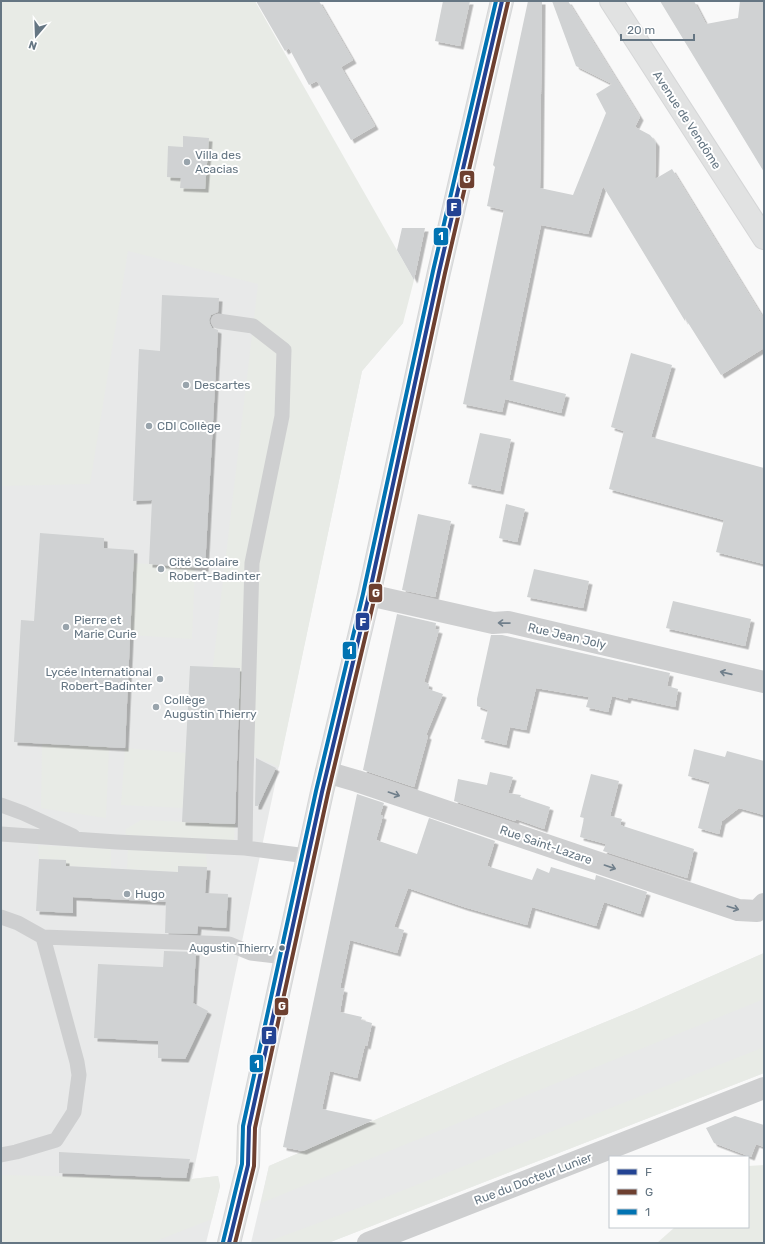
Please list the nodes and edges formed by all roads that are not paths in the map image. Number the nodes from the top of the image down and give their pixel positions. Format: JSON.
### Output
{"nodes":[{"id":1,"x":502,"y":1,"type":"edge"},
{"id":2,"x":612,"y":1,"type":"edge"},
{"id":3,"x":764,"y":238,"type":"edge"},
{"id":4,"x":218,"y":321,"type":"dead end"},
{"id":5,"x":369,"y":595,"type":"junction"},
{"id":6,"x":764,"y":682,"type":"edge"},
{"id":7,"x":326,"y":772,"type":"junction"},
{"id":8,"x":1,"y":805,"type":"edge"},
{"id":9,"x":1,"y":834,"type":"edge"},
{"id":10,"x":81,"y":840,"type":"junction"},
{"id":11,"x":245,"y":848,"type":"junction"},
{"id":12,"x":307,"y":856,"type":"junction"},
{"id":13,"x":764,"y":904,"type":"edge"},
{"id":14,"x":1,"y":917,"type":"edge"},
{"id":15,"x":42,"y":937,"type":"junction"},
{"id":16,"x":285,"y":957,"type":"junction"},
{"id":17,"x":764,"y":1088,"type":"edge"},
{"id":18,"x":1,"y":1155,"type":"edge"},
{"id":19,"x":229,"y":1243,"type":"edge"},
{"id":20,"x":368,"y":1243,"type":"edge"}],
"edges":[{"from":1,"to":5,"type":"main road"},
{"from":2,"to":3,"type":"main road","name":"Avenue de Vendôme"},
{"from":4,"to":11,"type":"lane"},
{"from":6,"to":5,"type":"street","name":"Rue Jean Joly","one_way":true},
{"from":5,"to":7,"type":"main road"},
{"from":7,"to":12,"type":"main road"},
{"from":7,"to":13,"type":"street","name":"Rue Saint-Lazare","one_way":true},
{"from":8,"to":10,"type":"lane"},
{"from":9,"to":10,"type":"lane"},
{"from":10,"to":11,"type":"lane"},
{"from":11,"to":12,"type":"lane"},
{"from":12,"to":16,"type":"main road"},
{"from":14,"to":15,"type":"lane"},
{"from":15,"to":16,"type":"lane"},
{"from":15,"to":18,"type":"lane"},
{"from":16,"to":19,"type":"main road"},
{"from":17,"to":20,"type":"street","name":"Rue du Docteur Lunier"}]}
